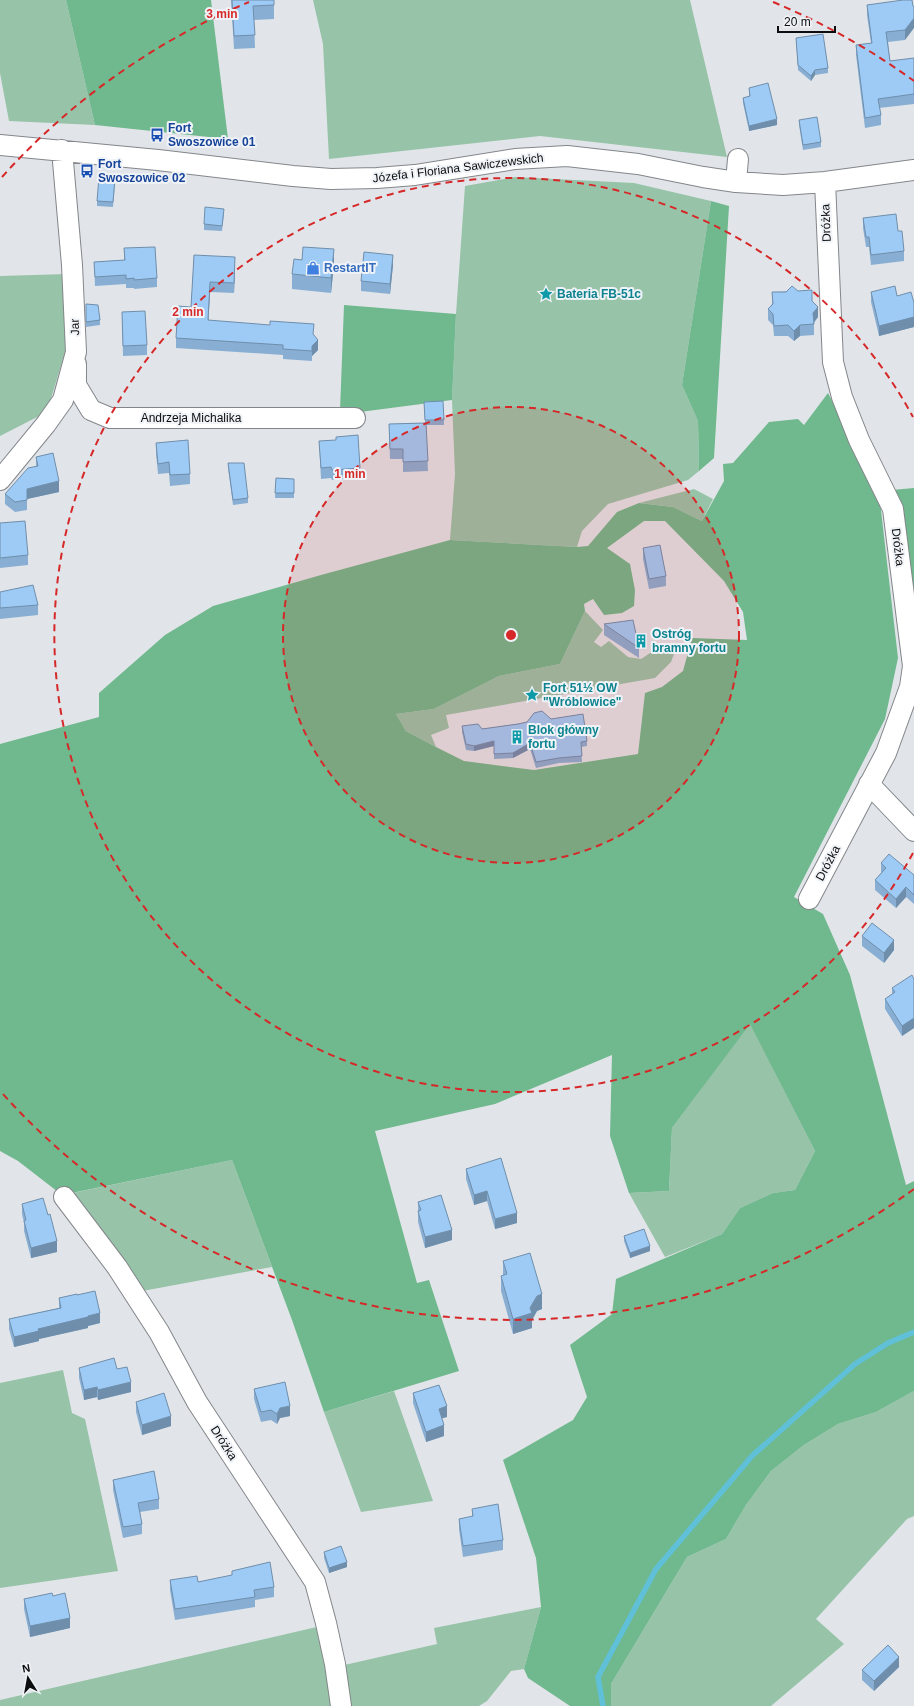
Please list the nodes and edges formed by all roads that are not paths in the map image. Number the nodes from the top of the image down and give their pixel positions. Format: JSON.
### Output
{"nodes":[{"id":1,"x":0,"y":145,"type":"edge"},
{"id":2,"x":62,"y":150,"type":"junction"},
{"id":3,"x":738,"y":159,"type":"dead end"},
{"id":4,"x":914,"y":170,"type":"edge"},
{"id":5,"x":736,"y":182,"type":"junction"},
{"id":6,"x":824,"y":182,"type":"junction"},
{"id":7,"x":76,"y":352,"type":"junction"},
{"id":8,"x":355,"y":418,"type":"dead end"},
{"id":9,"x":0,"y":480,"type":"edge"},
{"id":10,"x":869,"y":784,"type":"junction"},
{"id":11,"x":914,"y":831,"type":"edge"},
{"id":12,"x":809,"y":899,"type":"dead end"},
{"id":13,"x":64,"y":1197,"type":"dead end"},
{"id":14,"x":341,"y":1706,"type":"edge"}],
"edges":[{"from":1,"to":2,"type":"street","name":"Józefa i Floriana Sawiczewskich"},
{"from":2,"to":5,"type":"street","name":"Józefa i Floriana Sawiczewskich"},
{"from":2,"to":7,"type":"street","name":"Jar"},
{"from":3,"to":5,"type":"street"},
{"from":4,"to":6,"type":"street","name":"Józefa i Floriana Sawiczewskich"},
{"from":5,"to":6,"type":"street","name":"Józefa i Floriana Sawiczewskich"},
{"from":6,"to":10,"type":"street","name":"Dróżka"},
{"from":7,"to":8,"type":"street","name":"Andrzeja Michalika"},
{"from":7,"to":9,"type":"street","name":"Jar"},
{"from":10,"to":11,"type":"street"},
{"from":10,"to":12,"type":"street","name":"Dróżka"},
{"from":13,"to":14,"type":"street","name":"Dróżka"}]}
